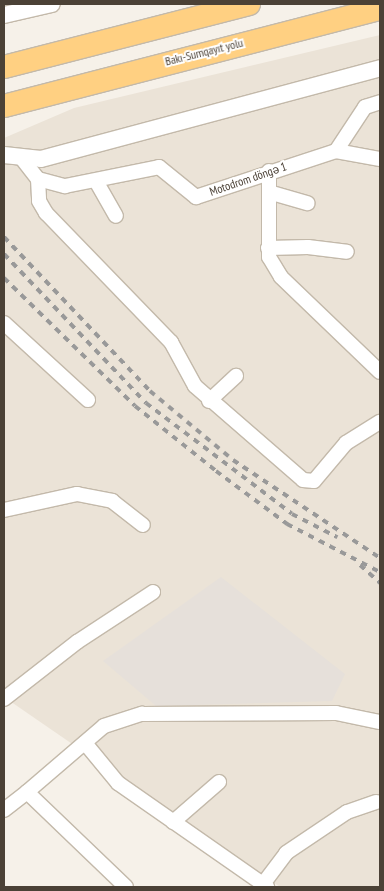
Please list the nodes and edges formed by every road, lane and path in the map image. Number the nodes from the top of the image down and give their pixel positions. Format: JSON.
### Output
{"nodes":[{"id":1,"x":52,"y":4,"type":"edge"},
{"id":2,"x":249,"y":4,"type":"edge"},
{"id":3,"x":380,"y":9,"type":"edge"},
{"id":4,"x":4,"y":15,"type":"edge"},
{"id":5,"x":11,"y":64,"type":"edge"},
{"id":6,"x":380,"y":68,"type":"edge"},
{"id":7,"x":380,"y":102,"type":"edge"},
{"id":8,"x":4,"y":106,"type":"edge"},
{"id":9,"x":336,"y":151,"type":"junction"},
{"id":10,"x":4,"y":155,"type":"edge"},
{"id":11,"x":23,"y":160,"type":"junction"},
{"id":12,"x":380,"y":160,"type":"edge"},
{"id":13,"x":269,"y":171,"type":"junction"},
{"id":14,"x":38,"y":179,"type":"junction"},
{"id":15,"x":96,"y":181,"type":"junction"},
{"id":16,"x":272,"y":194,"type":"junction"},
{"id":17,"x":308,"y":203,"type":"dead end"},
{"id":18,"x":116,"y":216,"type":"dead end"},
{"id":19,"x":268,"y":248,"type":"junction"},
{"id":20,"x":347,"y":252,"type":"dead end"},
{"id":21,"x":4,"y":323,"type":"edge"},
{"id":22,"x":380,"y":372,"type":"edge"},
{"id":23,"x":236,"y":376,"type":"dead end"},
{"id":24,"x":88,"y":400,"type":"dead end"},
{"id":25,"x":209,"y":401,"type":"junction"},
{"id":26,"x":380,"y":422,"type":"edge"},
{"id":27,"x":4,"y":510,"type":"edge"},
{"id":28,"x":143,"y":525,"type":"dead end"},
{"id":29,"x":153,"y":592,"type":"dead end"},
{"id":30,"x":4,"y":699,"type":"edge"},
{"id":31,"x":380,"y":722,"type":"edge"},
{"id":32,"x":85,"y":744,"type":"junction"},
{"id":33,"x":218,"y":782,"type":"dead end"},
{"id":34,"x":28,"y":792,"type":"junction"},
{"id":35,"x":376,"y":802,"type":"dead end"},
{"id":36,"x":4,"y":810,"type":"edge"},
{"id":37,"x":173,"y":822,"type":"junction"},
{"id":38,"x":265,"y":886,"type":"edge"},
{"id":39,"x":126,"y":887,"type":"edge"}],
"edges":[{"from":1,"to":4,"type":"street"},
{"from":2,"to":5,"type":"highway"},
{"from":3,"to":8,"type":"highway","name":"Bakı-Sumqayıt yolu"},
{"from":6,"to":11,"type":"street"},
{"from":7,"to":9,"type":"street"},
{"from":9,"to":12,"type":"street"},
{"from":9,"to":13,"type":"street","name":"Motodrom döngə 1"},
{"from":10,"to":11,"type":"street"},
{"from":11,"to":14,"type":"street"},
{"from":13,"to":15,"type":"street","name":"Motodrom döngə 1"},
{"from":13,"to":16,"type":"street"},
{"from":14,"to":15,"type":"street","name":"Motodrom döngə 1"},
{"from":14,"to":25,"type":"street"},
{"from":15,"to":18,"type":"street"},
{"from":16,"to":17,"type":"street"},
{"from":16,"to":19,"type":"street"},
{"from":19,"to":20,"type":"street"},
{"from":19,"to":22,"type":"street"},
{"from":21,"to":24,"type":"street"},
{"from":23,"to":25,"type":"street"},
{"from":25,"to":26,"type":"street"},
{"from":27,"to":28,"type":"street"},
{"from":29,"to":30,"type":"street"},
{"from":31,"to":32,"type":"street"},
{"from":32,"to":34,"type":"street"},
{"from":32,"to":37,"type":"street"},
{"from":33,"to":37,"type":"street"},
{"from":34,"to":36,"type":"street"},
{"from":34,"to":39,"type":"street"},
{"from":35,"to":38,"type":"street"},
{"from":37,"to":38,"type":"street"}]}
